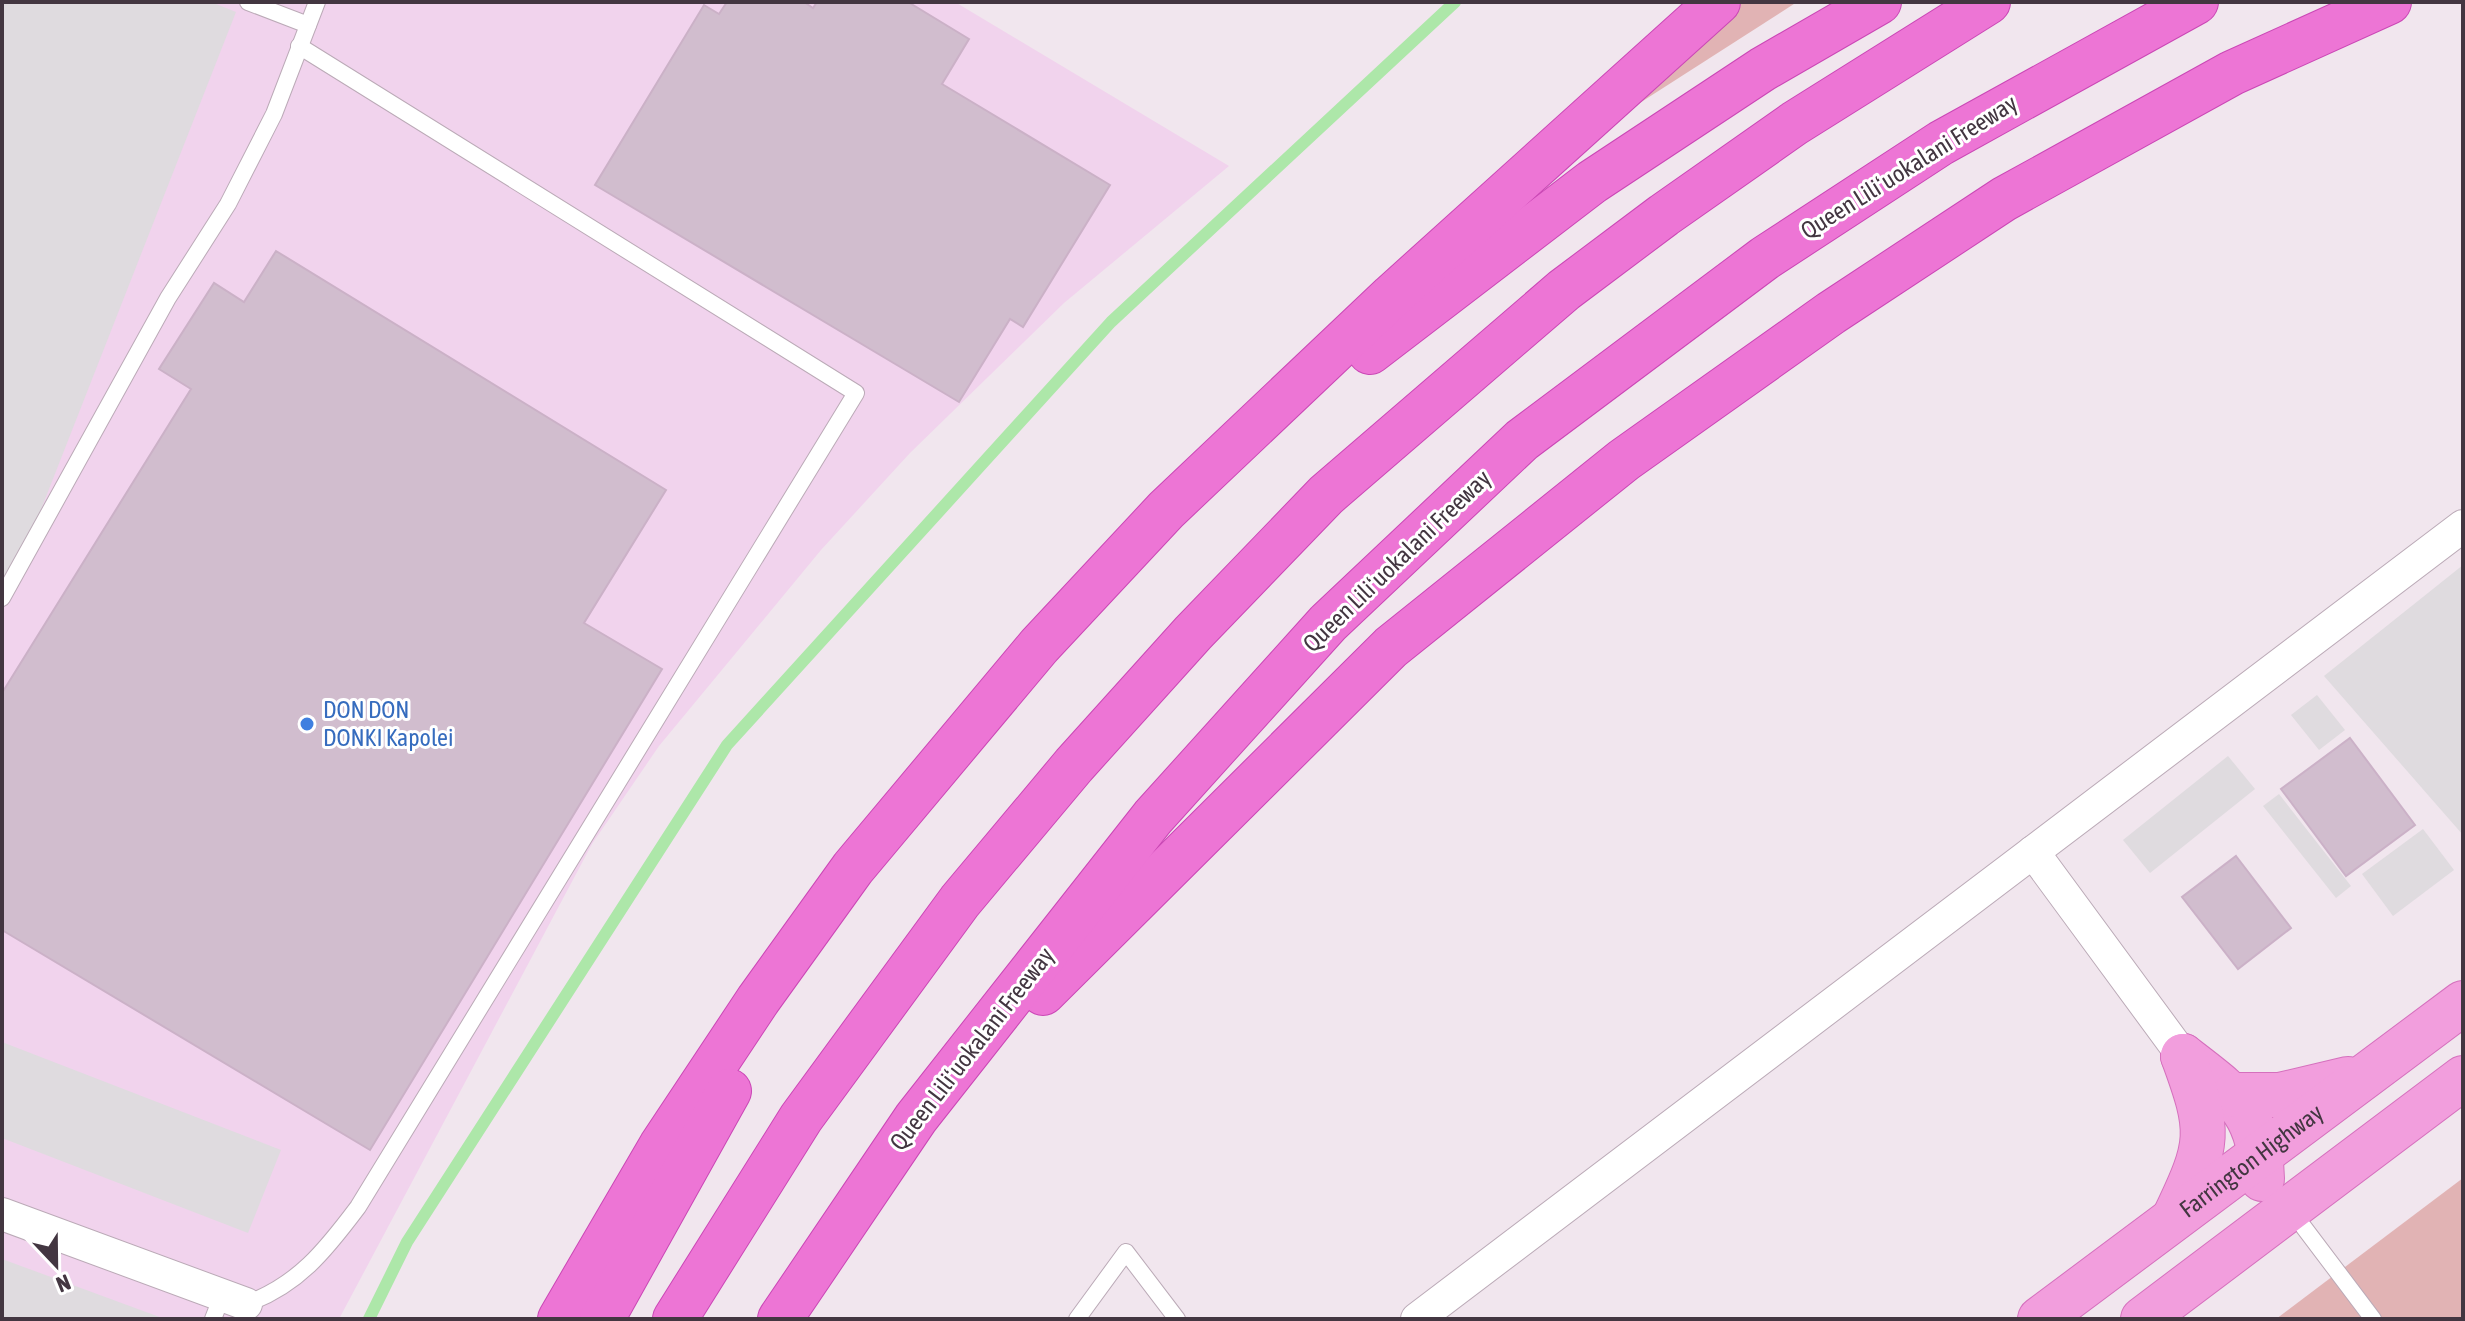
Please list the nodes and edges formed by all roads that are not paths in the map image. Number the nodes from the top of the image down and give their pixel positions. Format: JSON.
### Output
{"nodes":[{"id":1,"x":248,"y":2,"type":"edge"},
{"id":2,"x":317,"y":2,"type":"edge"},
{"id":3,"x":1718,"y":2,"type":"edge"},
{"id":4,"x":1879,"y":2,"type":"edge"},
{"id":5,"x":1988,"y":2,"type":"edge"},
{"id":6,"x":2196,"y":2,"type":"edge"},
{"id":7,"x":2389,"y":2,"type":"edge"},
{"id":8,"x":308,"y":25,"type":"junction"},
{"id":9,"x":299,"y":46,"type":"junction"},
{"id":10,"x":1166,"y":510,"type":"junction"},
{"id":11,"x":2463,"y":526,"type":"edge"},
{"id":12,"x":2,"y":598,"type":"edge"},
{"id":13,"x":2033,"y":852,"type":"junction"},
{"id":14,"x":853,"y":868,"type":"junction"},
{"id":15,"x":2463,"y":1003,"type":"edge"},
{"id":16,"x":2183,"y":1056,"type":"junction"},
{"id":17,"x":2370,"y":1073,"type":"junction"},
{"id":18,"x":2463,"y":1078,"type":"edge"},
{"id":19,"x":2234,"y":1095,"type":"junction"},
{"id":20,"x":916,"y":1118,"type":"junction"},
{"id":21,"x":2262,"y":1154,"type":"junction"},
{"id":22,"x":2289,"y":1208,"type":"junction"},
{"id":23,"x":2,"y":1214,"type":"edge"},
{"id":24,"x":2174,"y":1218,"type":"junction"},
{"id":25,"x":2229,"y":1254,"type":"junction"},
{"id":26,"x":227,"y":1306,"type":"edge"},
{"id":27,"x":2368,"y":1317,"type":"edge"},
{"id":28,"x":560,"y":1319,"type":"edge"},
{"id":29,"x":602,"y":1319,"type":"edge"},
{"id":30,"x":675,"y":1319,"type":"edge"},
{"id":31,"x":780,"y":1319,"type":"edge"},
{"id":32,"x":1077,"y":1319,"type":"edge"},
{"id":33,"x":1177,"y":1319,"type":"edge"},
{"id":34,"x":1417,"y":1319,"type":"edge"},
{"id":35,"x":2040,"y":1319,"type":"edge"},
{"id":36,"x":2143,"y":1319,"type":"edge"}],
"edges":[{"from":1,"to":8,"type":"lane"},
{"from":2,"to":8,"type":"lane"},
{"from":3,"to":10,"type":"highway"},
{"from":4,"to":10,"type":"highway"},
{"from":5,"to":30,"type":"highway"},
{"from":6,"to":20,"type":"highway","name":"Queen Liliʻuokalani Freeway"},
{"from":7,"to":20,"type":"highway"},
{"from":8,"to":9,"type":"lane"},
{"from":9,"to":12,"type":"lane"},
{"from":9,"to":26,"type":"lane"},
{"from":10,"to":14,"type":"highway"},
{"from":11,"to":13,"type":"street"},
{"from":13,"to":16,"type":"street"},
{"from":13,"to":34,"type":"street"},
{"from":14,"to":28,"type":"highway"},
{"from":14,"to":29,"type":"highway"},
{"from":15,"to":17,"type":"main road","name":"Farrington Highway"},
{"from":16,"to":19,"type":"main road"},
{"from":16,"to":24,"type":"main road"},
{"from":17,"to":19,"type":"main road"},
{"from":17,"to":21,"type":"main road","name":"Farrington Highway"},
{"from":18,"to":22,"type":"main road"},
{"from":19,"to":21,"type":"main road"},
{"from":20,"to":31,"type":"highway","name":"Queen Liliʻuokalani Freeway"},
{"from":21,"to":24,"type":"main road","name":"Farrington Highway"},
{"from":21,"to":25,"type":"main road"},
{"from":22,"to":25,"type":"main road"},
{"from":22,"to":27,"type":"lane"},
{"from":23,"to":26,"type":"street"},
{"from":24,"to":35,"type":"main road","name":"Farrington Highway"},
{"from":25,"to":36,"type":"main road"},
{"from":32,"to":33,"type":"lane"}]}
